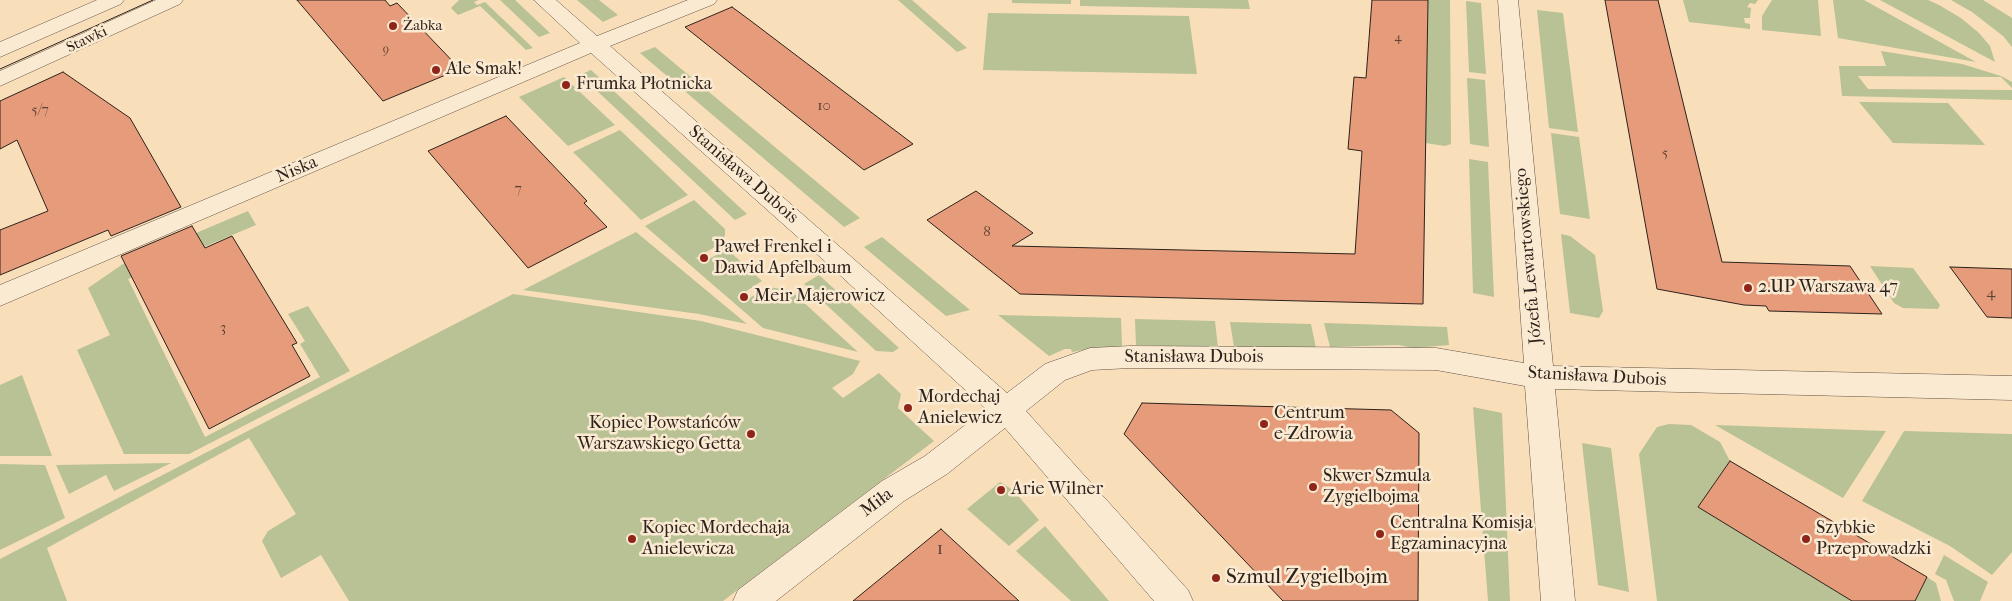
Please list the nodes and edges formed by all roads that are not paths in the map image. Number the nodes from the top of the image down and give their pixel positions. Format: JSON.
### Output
{"nodes":[{"id":1,"x":114,"y":0,"type":"edge"},
{"id":2,"x":173,"y":0,"type":"edge"},
{"id":3,"x":544,"y":0,"type":"edge"},
{"id":4,"x":707,"y":0,"type":"edge"},
{"id":5,"x":1508,"y":0,"type":"edge"},
{"id":6,"x":595,"y":45,"type":"junction"},
{"id":7,"x":0,"y":50,"type":"edge"},
{"id":8,"x":0,"y":80,"type":"edge"},
{"id":9,"x":0,"y":296,"type":"edge"},
{"id":10,"x":1539,"y":376,"type":"junction"},
{"id":11,"x":2012,"y":388,"type":"edge"},
{"id":12,"x":1008,"y":410,"type":"junction"},
{"id":13,"x":750,"y":601,"type":"edge"},
{"id":14,"x":1176,"y":601,"type":"edge"},
{"id":15,"x":1558,"y":601,"type":"edge"}],
"edges":[{"from":1,"to":7,"type":"street","name":"Stawki"},
{"from":2,"to":8,"type":"street","name":"Stawki"},
{"from":3,"to":6,"type":"street","name":"Stanisława Dubois"},
{"from":4,"to":6,"type":"street","name":"Niska"},
{"from":5,"to":10,"type":"street","name":"Józefa Lewartowskiego"},
{"from":6,"to":9,"type":"street","name":"Niska"},
{"from":6,"to":12,"type":"street","name":"Stanisława Dubois"},
{"from":10,"to":11,"type":"street","name":"Stanisława Dubois"},
{"from":10,"to":12,"type":"street","name":"Stanisława Dubois"},
{"from":10,"to":15,"type":"street","name":"Józefa Lewartowskiego"},
{"from":12,"to":13,"type":"street","name":"Miła"},
{"from":12,"to":14,"type":"street"}]}
